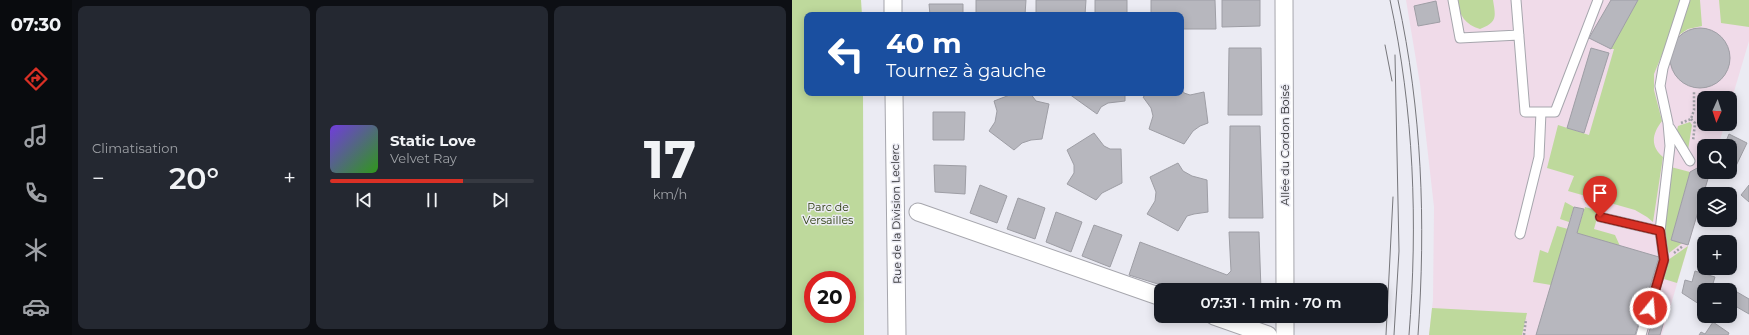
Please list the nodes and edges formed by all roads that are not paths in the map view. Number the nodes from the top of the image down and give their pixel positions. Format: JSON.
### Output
{"nodes":[{"id":1,"x":893,"y":0,"type":"edge"},
{"id":2,"x":1284,"y":0,"type":"edge"},
{"id":3,"x":1453,"y":0,"type":"edge"},
{"id":4,"x":1516,"y":0,"type":"edge"},
{"id":5,"x":1598,"y":0,"type":"edge"},
{"id":6,"x":1685,"y":0,"type":"edge"},
{"id":7,"x":893,"y":12,"type":"edge"},
{"id":8,"x":1519,"y":35,"type":"junction"},
{"id":9,"x":894,"y":96,"type":"edge"},
{"id":10,"x":1541,"y":112,"type":"junction"},
{"id":11,"x":1669,"y":127,"type":"junction"},
{"id":12,"x":1690,"y":161,"type":"dead end"},
{"id":13,"x":918,"y":212,"type":"dead end"},
{"id":14,"x":1600,"y":217,"type":"dead end"},
{"id":15,"x":1660,"y":231,"type":"junction"},
{"id":16,"x":1520,"y":234,"type":"dead end"},
{"id":17,"x":1285,"y":283,"type":"edge"},
{"id":18,"x":1154,"y":295,"type":"edge"},
{"id":19,"x":1234,"y":323,"type":"edge"},
{"id":20,"x":1285,"y":323,"type":"edge"},
{"id":21,"x":898,"y":335,"type":"edge"},
{"id":22,"x":1268,"y":335,"type":"edge"},
{"id":23,"x":1285,"y":335,"type":"edge"},
{"id":24,"x":1641,"y":335,"type":"edge"}],
"edges":[{"from":1,"to":7,"type":"street"},
{"from":2,"to":17,"type":"street","name":"Allée du Cordon Boisé"},
{"from":3,"to":8,"type":"lane"},
{"from":4,"to":8,"type":"lane"},
{"from":5,"to":10,"type":"lane"},
{"from":6,"to":11,"type":"lane"},
{"from":8,"to":10,"type":"lane"},
{"from":9,"to":21,"type":"street","name":"Rue de la Division Leclerc"},
{"from":10,"to":16,"type":"lane"},
{"from":11,"to":12,"type":"lane"},
{"from":11,"to":15,"type":"lane"},
{"from":13,"to":18,"type":"street"},
{"from":14,"to":15,"type":"lane"},
{"from":15,"to":24,"type":"lane"},
{"from":19,"to":22,"type":"street"},
{"from":20,"to":23,"type":"street"}]}
